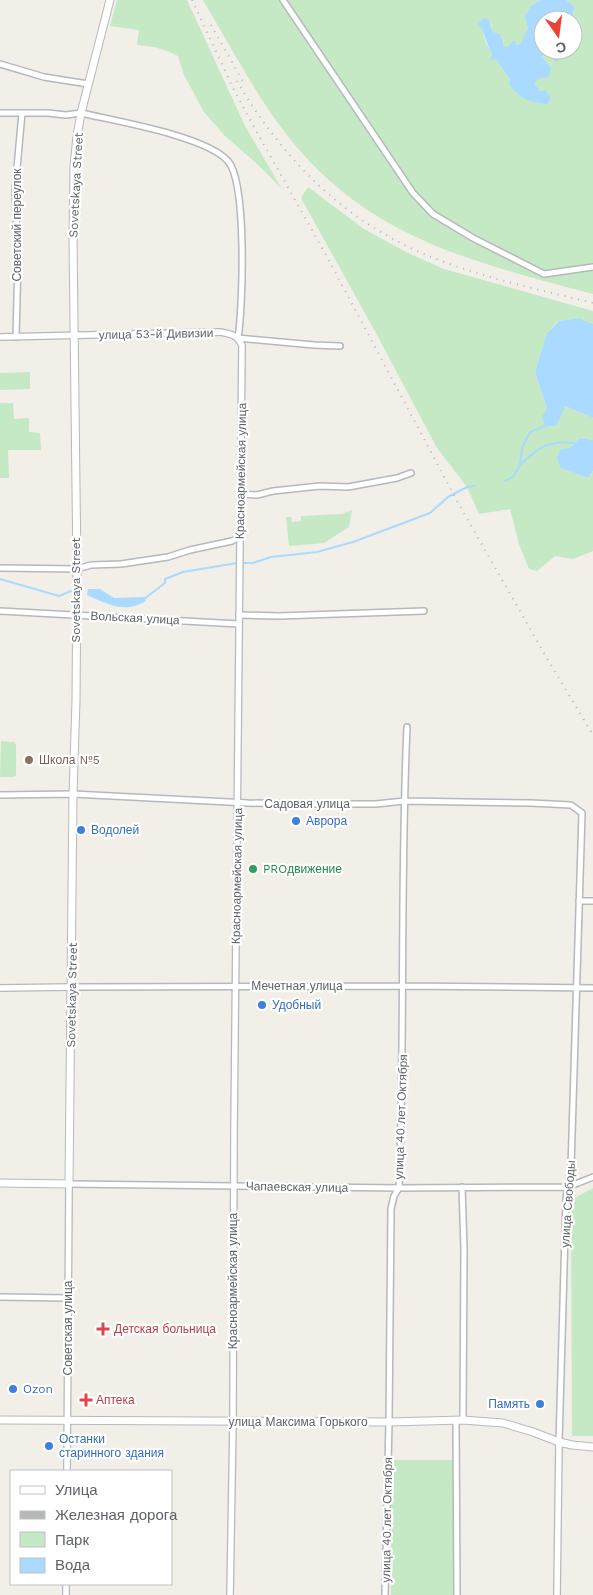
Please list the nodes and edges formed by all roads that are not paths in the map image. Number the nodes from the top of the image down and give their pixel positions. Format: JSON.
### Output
{"nodes":[{"id":1,"x":110,"y":0,"type":"edge"},
{"id":2,"x":283,"y":0,"type":"edge"},
{"id":3,"x":0,"y":64,"type":"edge"},
{"id":4,"x":88,"y":84,"type":"junction"},
{"id":5,"x":0,"y":113,"type":"edge"},
{"id":6,"x":22,"y":113,"type":"junction"},
{"id":7,"x":81,"y":113,"type":"junction"},
{"id":8,"x":593,"y":267,"type":"edge"},
{"id":9,"x":75,"y":335,"type":"junction"},
{"id":10,"x":0,"y":337,"type":"edge"},
{"id":11,"x":16,"y":337,"type":"junction"},
{"id":12,"x":238,"y":338,"type":"junction"},
{"id":13,"x":340,"y":346,"type":"dead end"},
{"id":14,"x":411,"y":473,"type":"dead end"},
{"id":15,"x":241,"y":494,"type":"junction"},
{"id":16,"x":240,"y":540,"type":"junction"},
{"id":17,"x":0,"y":568,"type":"edge"},
{"id":18,"x":77,"y":569,"type":"junction"},
{"id":19,"x":0,"y":611,"type":"edge"},
{"id":20,"x":424,"y":611,"type":"dead end"},
{"id":21,"x":76,"y":615,"type":"junction"},
{"id":22,"x":239,"y":615,"type":"junction"},
{"id":23,"x":239,"y":624,"type":"junction"},
{"id":24,"x":408,"y":727,"type":"dead end"},
{"id":25,"x":73,"y":794,"type":"junction"},
{"id":26,"x":0,"y":795,"type":"edge"},
{"id":27,"x":404,"y":800,"type":"junction"},
{"id":28,"x":238,"y":802,"type":"junction"},
{"id":29,"x":582,"y":813,"type":"joint"},
{"id":30,"x":579,"y":901,"type":"junction"},
{"id":31,"x":593,"y":901,"type":"edge"},
{"id":32,"x":236,"y":986,"type":"junction"},
{"id":33,"x":404,"y":986,"type":"junction"},
{"id":34,"x":72,"y":987,"type":"junction"},
{"id":35,"x":0,"y":988,"type":"edge"},
{"id":36,"x":593,"y":988,"type":"edge"},
{"id":37,"x":577,"y":989,"type":"junction"},
{"id":38,"x":593,"y":1177,"type":"edge"},
{"id":39,"x":0,"y":1183,"type":"edge"},
{"id":40,"x":69,"y":1184,"type":"junction"},
{"id":41,"x":234,"y":1186,"type":"junction"},
{"id":42,"x":462,"y":1187,"type":"junction"},
{"id":43,"x":568,"y":1187,"type":"junction"},
{"id":44,"x":399,"y":1188,"type":"junction"},
{"id":45,"x":0,"y":1297,"type":"edge"},
{"id":46,"x":68,"y":1298,"type":"junction"},
{"id":47,"x":0,"y":1420,"type":"edge"},
{"id":48,"x":459,"y":1420,"type":"junction"},
{"id":49,"x":67,"y":1422,"type":"junction"},
{"id":50,"x":233,"y":1422,"type":"junction"},
{"id":51,"x":389,"y":1422,"type":"junction"},
{"id":52,"x":559,"y":1442,"type":"junction"},
{"id":53,"x":593,"y":1447,"type":"edge"},
{"id":54,"x":67,"y":1470,"type":"edge"},
{"id":55,"x":230,"y":1595,"type":"edge"},
{"id":56,"x":386,"y":1595,"type":"edge"},
{"id":57,"x":457,"y":1595,"type":"edge"},
{"id":58,"x":557,"y":1595,"type":"edge"}],
"edges":[{"from":1,"to":4,"type":"main road","name":"Sovetskaya Street"},
{"from":2,"to":8,"type":"street"},
{"from":3,"to":4,"type":"street"},
{"from":4,"to":7,"type":"main road","name":"Sovetskaya Street"},
{"from":5,"to":6,"type":"street"},
{"from":6,"to":7,"type":"street"},
{"from":6,"to":11,"type":"street","name":"Советский переулок"},
{"from":7,"to":9,"type":"main road","name":"Sovetskaya Street"},
{"from":7,"to":12,"type":"street","name":"Красноармейская улица"},
{"from":9,"to":11,"type":"street","name":"улица 53-й Дивизии"},
{"from":9,"to":12,"type":"street","name":"улица 53-й Дивизии"},
{"from":9,"to":18,"type":"main road","name":"Sovetskaya Street"},
{"from":10,"to":11,"type":"street","name":"улица 53-й Дивизии"},
{"from":12,"to":13,"type":"street","name":"улица 53-й Дивизии"},
{"from":12,"to":15,"type":"street","name":"Красноармейская улица"},
{"from":14,"to":15,"type":"street"},
{"from":15,"to":16,"type":"street","name":"Красноармейская улица"},
{"from":16,"to":18,"type":"street"},
{"from":16,"to":22,"type":"street","name":"Красноармейская улица"},
{"from":17,"to":18,"type":"street"},
{"from":18,"to":21,"type":"main road","name":"Sovetskaya Street"},
{"from":19,"to":21,"type":"street","name":"Вольская улица"},
{"from":20,"to":22,"type":"street"},
{"from":21,"to":23,"type":"street","name":"Вольская улица"},
{"from":21,"to":25,"type":"main road","name":"Sovetskaya Street"},
{"from":22,"to":23,"type":"street","name":"Красноармейская улица"},
{"from":23,"to":28,"type":"street","name":"Красноармейская улица"},
{"from":24,"to":27,"type":"street","name":"улица 40 лет Октября"},
{"from":25,"to":26,"type":"street","name":"Садовая улица"},
{"from":25,"to":28,"type":"street","name":"Садовая улица"},
{"from":25,"to":34,"type":"main road","name":"Sovetskaya Street"},
{"from":27,"to":28,"type":"street","name":"Садовая улица"},
{"from":27,"to":29,"type":"street","name":"Садовая улица"},
{"from":27,"to":33,"type":"street","name":"улица 40 лет Октября"},
{"from":28,"to":32,"type":"street","name":"Красноармейская улица"},
{"from":29,"to":30,"type":"street","name":"улица Свободы"},
{"from":30,"to":31,"type":"street"},
{"from":30,"to":37,"type":"street","name":"улица Свободы"},
{"from":32,"to":33,"type":"street","name":"Мечетная улица"},
{"from":32,"to":34,"type":"street","name":"Мечетная улица"},
{"from":32,"to":41,"type":"street","name":"Красноармейская улица"},
{"from":33,"to":37,"type":"street","name":"Мечетная улица"},
{"from":33,"to":44,"type":"street","name":"улица 40 лет Октября"},
{"from":34,"to":35,"type":"street","name":"Мечетная улица"},
{"from":34,"to":40,"type":"main road","name":"Sovetskaya Street"},
{"from":36,"to":37,"type":"street","name":"Мечетная улица"},
{"from":37,"to":43,"type":"street","name":"улица Свободы"},
{"from":38,"to":43,"type":"street","name":"Чапаевская улица"},
{"from":39,"to":40,"type":"main road","name":"Чапаевская улица"},
{"from":40,"to":41,"type":"street","name":"Чапаевская улица"},
{"from":40,"to":46,"type":"street","name":"Советская улица"},
{"from":41,"to":44,"type":"street","name":"Чапаевская улица"},
{"from":41,"to":50,"type":"street","name":"Красноармейская улица"},
{"from":42,"to":43,"type":"street","name":"Чапаевская улица"},
{"from":42,"to":44,"type":"street","name":"Чапаевская улица"},
{"from":42,"to":48,"type":"street"},
{"from":43,"to":52,"type":"street","name":"улица Свободы"},
{"from":44,"to":51,"type":"street","name":"улица 40 лет Октября"},
{"from":45,"to":46,"type":"street"},
{"from":46,"to":49,"type":"street","name":"Советская улица"},
{"from":47,"to":49,"type":"main road","name":"улица Максима Горького"},
{"from":48,"to":51,"type":"main road","name":"улица Максима Горького"},
{"from":48,"to":52,"type":"main road","name":"улица Максима Горького"},
{"from":48,"to":57,"type":"street"},
{"from":49,"to":50,"type":"main road","name":"улица Максима Горького"},
{"from":49,"to":54,"type":"street","name":"Советская улица"},
{"from":50,"to":51,"type":"main road","name":"улица Максима Горького"},
{"from":50,"to":55,"type":"street","name":"Красноармейская улица"},
{"from":51,"to":56,"type":"street","name":"улица 40 лет Октября"},
{"from":52,"to":53,"type":"main road","name":"улица Максима Горького"},
{"from":52,"to":58,"type":"street","name":"улица Свободы"}]}
